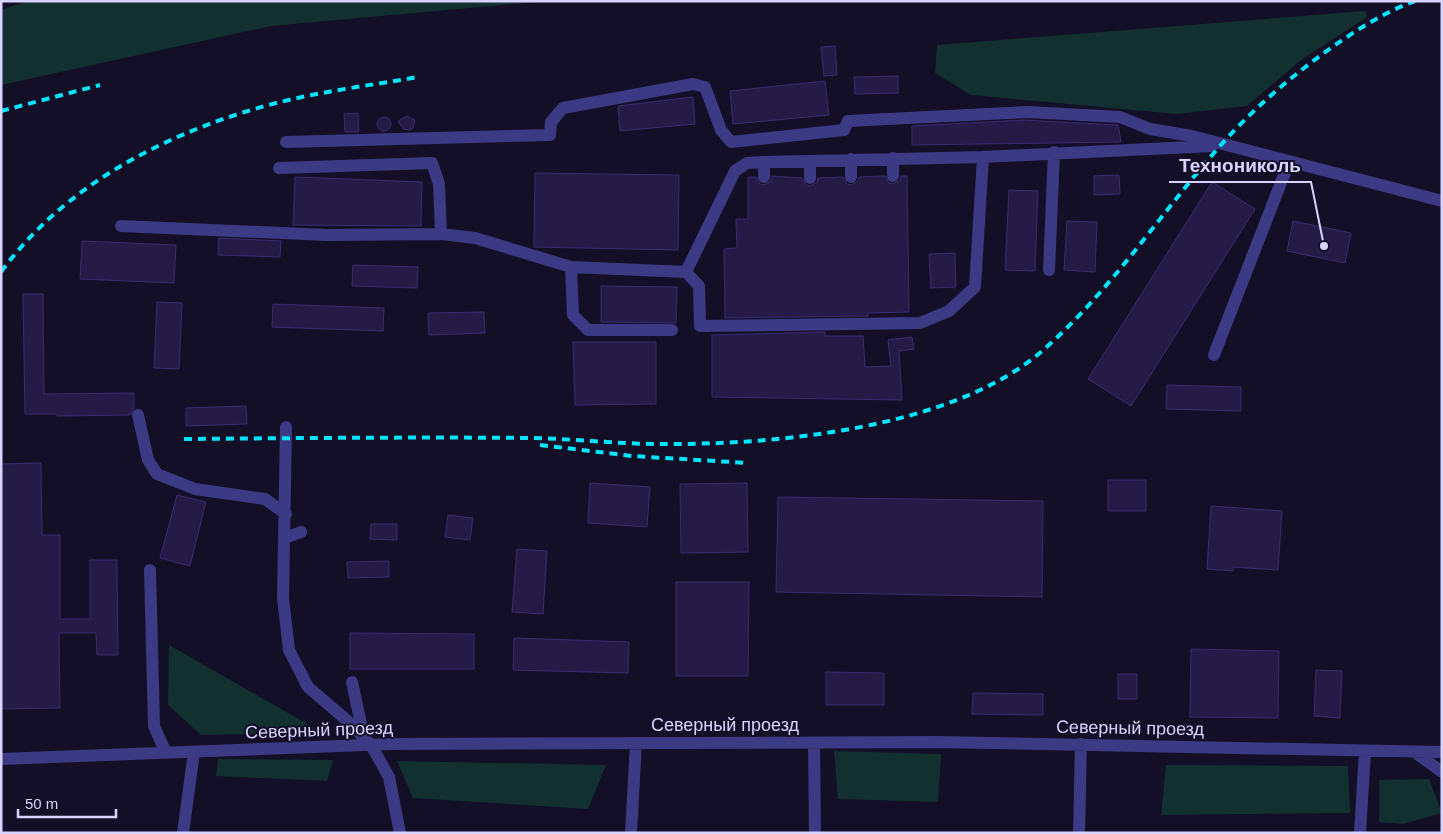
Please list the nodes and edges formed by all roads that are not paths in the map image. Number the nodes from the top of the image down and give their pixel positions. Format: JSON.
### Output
{"nodes":[{"id":1,"x":286,"y":142,"type":"dead end"},
{"id":2,"x":1221,"y":145,"type":"junction"},
{"id":3,"x":1054,"y":152,"type":"junction"},
{"id":4,"x":983,"y":157,"type":"junction"},
{"id":5,"x":893,"y":158,"type":"junction"},
{"id":6,"x":851,"y":159,"type":"junction"},
{"id":7,"x":810,"y":160,"type":"junction"},
{"id":8,"x":764,"y":162,"type":"junction"},
{"id":9,"x":1289,"y":162,"type":"junction"},
{"id":10,"x":279,"y":168,"type":"dead end"},
{"id":11,"x":764,"y":176,"type":"dead end"},
{"id":12,"x":893,"y":176,"type":"dead end"},
{"id":13,"x":851,"y":177,"type":"dead end"},
{"id":14,"x":810,"y":178,"type":"dead end"},
{"id":15,"x":1442,"y":201,"type":"edge"},
{"id":16,"x":120,"y":226,"type":"dead end"},
{"id":17,"x":441,"y":234,"type":"junction"},
{"id":18,"x":571,"y":267,"type":"junction"},
{"id":19,"x":1048,"y":270,"type":"dead end"},
{"id":20,"x":686,"y":272,"type":"junction"},
{"id":21,"x":672,"y":330,"type":"dead end"},
{"id":22,"x":1214,"y":354,"type":"dead end"},
{"id":23,"x":138,"y":415,"type":"dead end"},
{"id":24,"x":286,"y":427,"type":"dead end"},
{"id":25,"x":286,"y":514,"type":"junction"},
{"id":26,"x":301,"y":532,"type":"dead end"},
{"id":27,"x":285,"y":538,"type":"junction"},
{"id":28,"x":150,"y":570,"type":"dead end"},
{"id":29,"x":352,"y":682,"type":"dead end"},
{"id":30,"x":368,"y":742,"type":"junction"},
{"id":31,"x":636,"y":743,"type":"junction"},
{"id":32,"x":814,"y":743,"type":"junction"},
{"id":33,"x":1081,"y":744,"type":"junction"},
{"id":34,"x":1365,"y":751,"type":"junction"},
{"id":35,"x":194,"y":752,"type":"junction"},
{"id":36,"x":1416,"y":752,"type":"junction"},
{"id":37,"x":1442,"y":752,"type":"edge"},
{"id":38,"x":166,"y":753,"type":"junction"},
{"id":39,"x":1,"y":759,"type":"edge"},
{"id":40,"x":1442,"y":772,"type":"edge"},
{"id":41,"x":183,"y":833,"type":"edge"},
{"id":42,"x":400,"y":833,"type":"edge"},
{"id":43,"x":631,"y":833,"type":"edge"},
{"id":44,"x":815,"y":833,"type":"edge"},
{"id":45,"x":1079,"y":833,"type":"edge"},
{"id":46,"x":1360,"y":833,"type":"edge"}],
"edges":[{"from":1,"to":2,"type":"street"},
{"from":2,"to":3,"type":"street"},
{"from":2,"to":9,"type":"street"},
{"from":3,"to":4,"type":"street"},
{"from":3,"to":19,"type":"street"},
{"from":4,"to":5,"type":"street"},
{"from":4,"to":20,"type":"street"},
{"from":5,"to":6,"type":"street"},
{"from":5,"to":12,"type":"street"},
{"from":6,"to":7,"type":"street"},
{"from":6,"to":13,"type":"street"},
{"from":7,"to":8,"type":"street"},
{"from":7,"to":14,"type":"street"},
{"from":8,"to":11,"type":"street"},
{"from":8,"to":20,"type":"street"},
{"from":9,"to":15,"type":"street"},
{"from":9,"to":22,"type":"street"},
{"from":10,"to":17,"type":"street"},
{"from":16,"to":17,"type":"street"},
{"from":17,"to":18,"type":"street"},
{"from":18,"to":20,"type":"street"},
{"from":18,"to":21,"type":"street"},
{"from":23,"to":25,"type":"street"},
{"from":24,"to":25,"type":"street"},
{"from":25,"to":27,"type":"street"},
{"from":26,"to":27,"type":"street"},
{"from":27,"to":30,"type":"street"},
{"from":28,"to":38,"type":"street"},
{"from":29,"to":30,"type":"street"},
{"from":30,"to":31,"type":"street","name":"Северный проезд"},
{"from":30,"to":35,"type":"street","name":"Северный проезд"},
{"from":30,"to":42,"type":"street"},
{"from":31,"to":32,"type":"street","name":"Северный проезд"},
{"from":31,"to":43,"type":"street"},
{"from":32,"to":33,"type":"street","name":"Северный проезд"},
{"from":32,"to":44,"type":"street"},
{"from":33,"to":34,"type":"street","name":"Северный проезд"},
{"from":33,"to":45,"type":"street"},
{"from":34,"to":36,"type":"street","name":"Северный проезд"},
{"from":34,"to":46,"type":"street"},
{"from":35,"to":38,"type":"street","name":"Северный проезд"},
{"from":35,"to":41,"type":"street"},
{"from":36,"to":37,"type":"street","name":"Северный проезд"},
{"from":36,"to":40,"type":"street"},
{"from":38,"to":39,"type":"street","name":"Северный проезд"}]}
